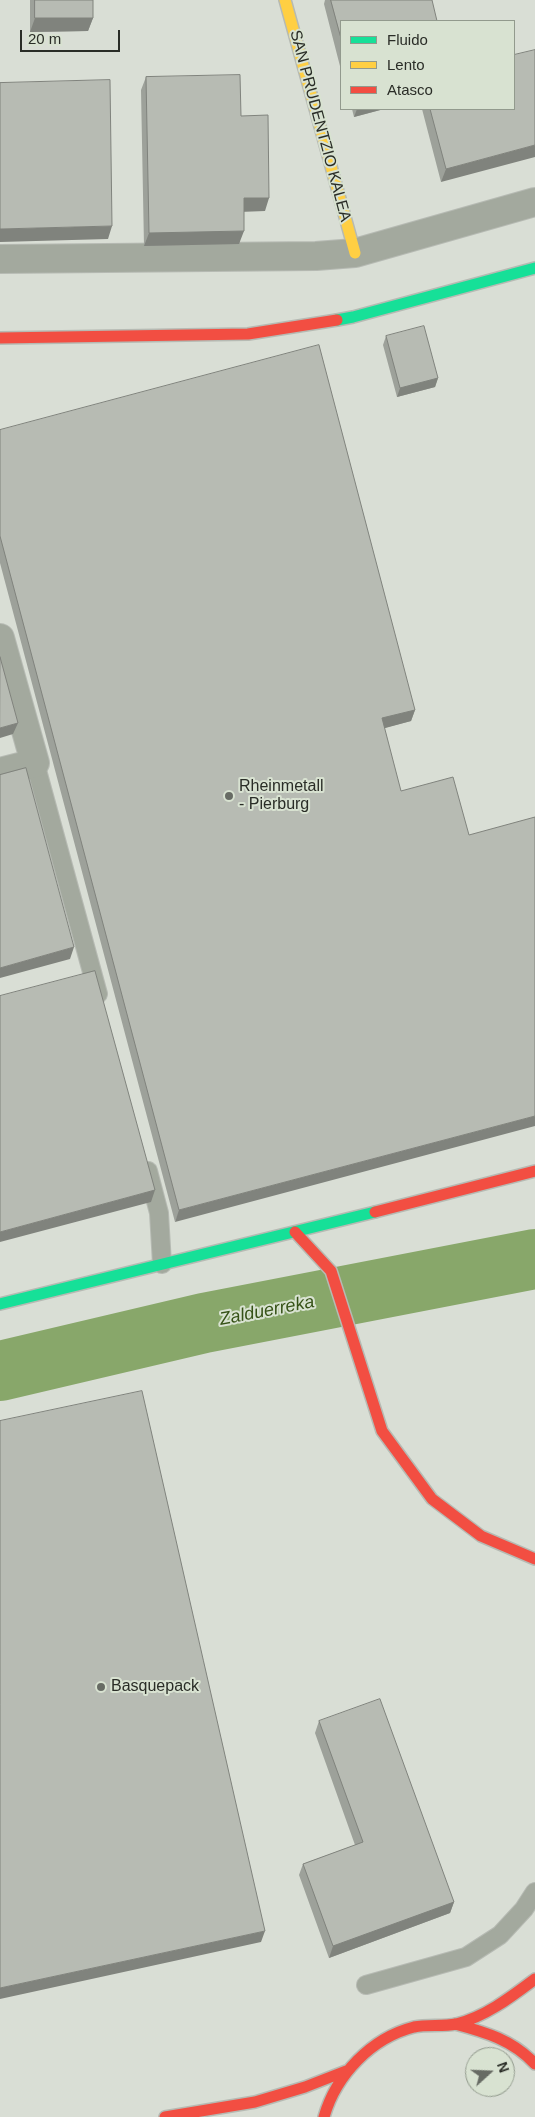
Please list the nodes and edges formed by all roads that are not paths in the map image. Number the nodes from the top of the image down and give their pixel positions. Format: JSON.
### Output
{"nodes":[{"id":1,"x":286,"y":0,"type":"edge"},
{"id":2,"x":535,"y":202,"type":"edge"},
{"id":3,"x":355,"y":253,"type":"junction"},
{"id":4,"x":0,"y":259,"type":"edge"},
{"id":5,"x":535,"y":268,"type":"edge"},
{"id":6,"x":0,"y":338,"type":"edge"},
{"id":7,"x":0,"y":638,"type":"edge"},
{"id":8,"x":35,"y":763,"type":"junction"},
{"id":9,"x":0,"y":772,"type":"edge"},
{"id":10,"x":93,"y":973,"type":"junction"},
{"id":11,"x":74,"y":978,"type":"edge"},
{"id":12,"x":103,"y":1011,"type":"edge"},
{"id":13,"x":143,"y":1156,"type":"edge"},
{"id":14,"x":535,"y":1171,"type":"edge"},
{"id":15,"x":295,"y":1232,"type":"junction"},
{"id":16,"x":162,"y":1264,"type":"junction"},
{"id":17,"x":0,"y":1304,"type":"edge"},
{"id":18,"x":535,"y":1559,"type":"edge"},
{"id":19,"x":535,"y":1892,"type":"edge"},
{"id":20,"x":535,"y":1979,"type":"edge"},
{"id":21,"x":366,"y":1985,"type":"dead end"},
{"id":22,"x":455,"y":2024,"type":"junction"},
{"id":23,"x":535,"y":2064,"type":"edge"},
{"id":24,"x":346,"y":2071,"type":"junction"},
{"id":25,"x":165,"y":2117,"type":"edge"},
{"id":26,"x":324,"y":2117,"type":"edge"}],
"edges":[{"from":1,"to":3,"type":"main road","name":"SAN PRUDENTZIO KALEA"},
{"from":2,"to":3,"type":"street"},
{"from":3,"to":4,"type":"street"},
{"from":5,"to":6,"type":"main road"},
{"from":7,"to":8,"type":"street"},
{"from":8,"to":9,"type":"street"},
{"from":8,"to":10,"type":"lane"},
{"from":10,"to":11,"type":"lane"},
{"from":10,"to":12,"type":"lane"},
{"from":13,"to":16,"type":"lane"},
{"from":14,"to":15,"type":"main road"},
{"from":15,"to":16,"type":"main road"},
{"from":15,"to":18,"type":"main road"},
{"from":16,"to":17,"type":"main road"},
{"from":19,"to":21,"type":"lane"},
{"from":20,"to":22,"type":"main road"},
{"from":22,"to":23,"type":"main road"},
{"from":22,"to":24,"type":"main road"},
{"from":24,"to":25,"type":"main road"},
{"from":24,"to":26,"type":"main road"}]}
